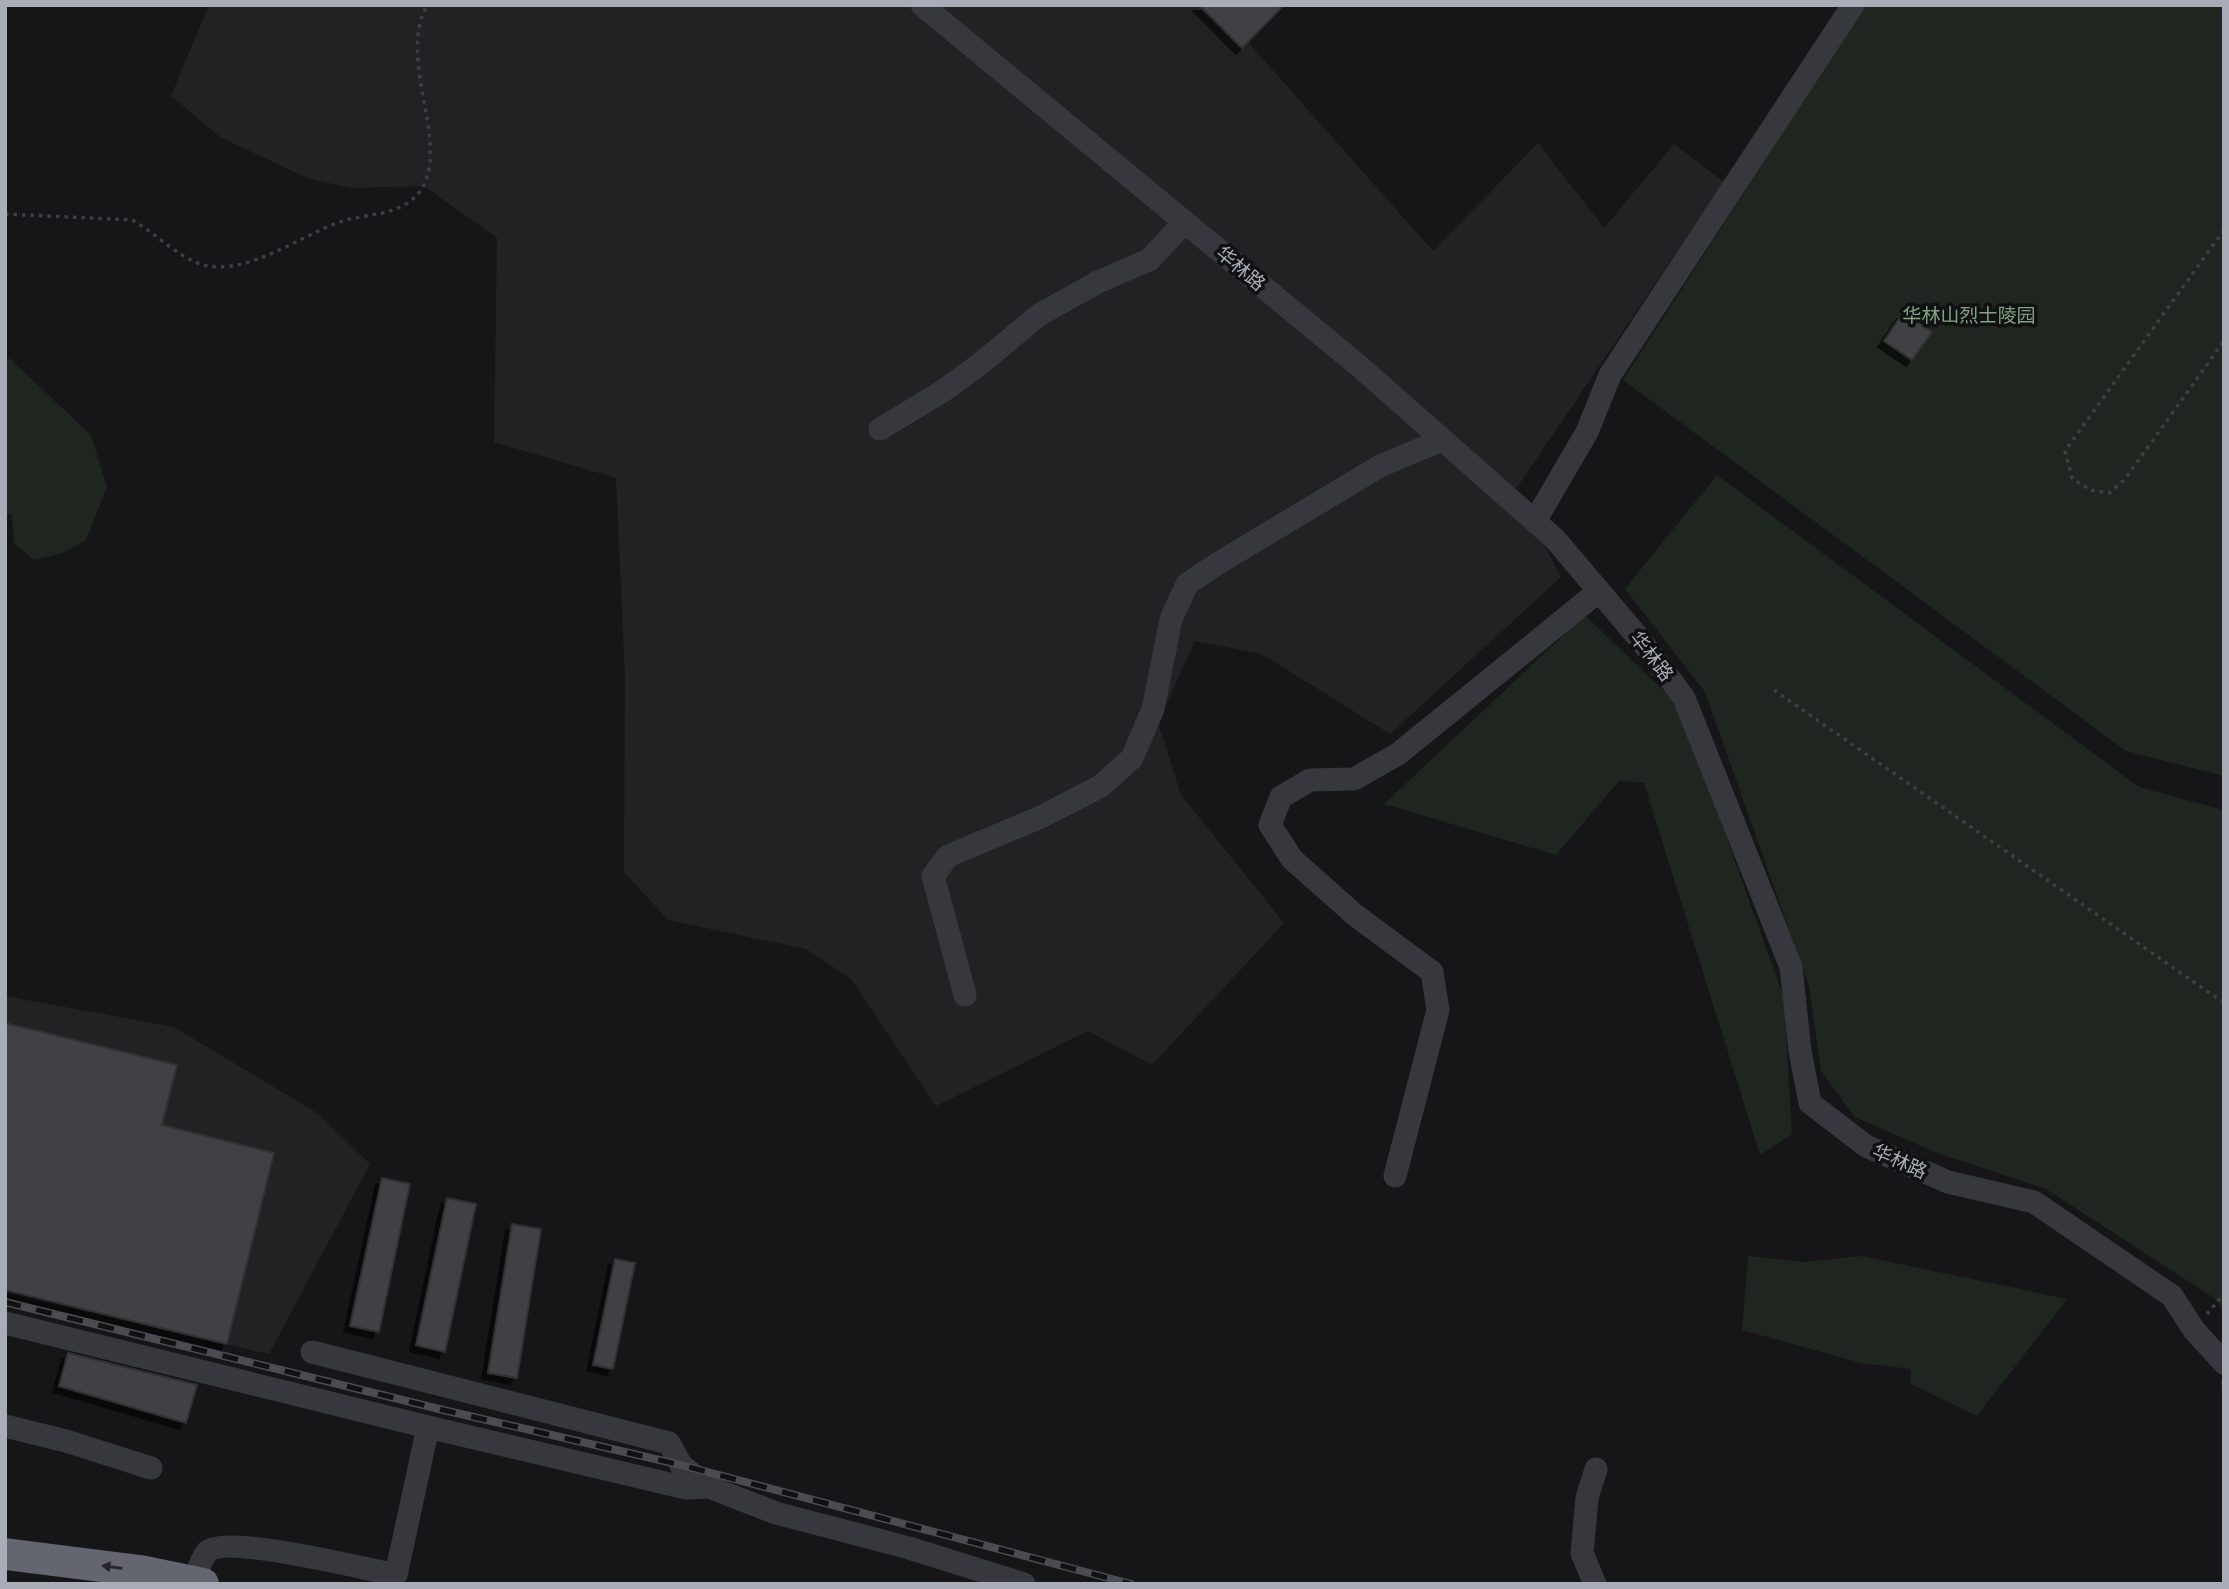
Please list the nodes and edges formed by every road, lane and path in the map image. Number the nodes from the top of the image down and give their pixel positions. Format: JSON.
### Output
{"nodes":[{"id":1,"x":427,"y":5,"type":"edge"},
{"id":2,"x":922,"y":5,"type":"edge"},
{"id":3,"x":1853,"y":5,"type":"edge"},
{"id":4,"x":5,"y":214,"type":"edge"},
{"id":5,"x":1185,"y":222,"type":"junction"},
{"id":6,"x":2224,"y":230,"type":"edge"},
{"id":7,"x":2224,"y":341,"type":"edge"},
{"id":8,"x":880,"y":429,"type":"dead end"},
{"id":9,"x":1442,"y":440,"type":"junction"},
{"id":10,"x":1535,"y":521,"type":"junction"},
{"id":11,"x":1599,"y":591,"type":"junction"},
{"id":12,"x":1774,"y":690,"type":"dead end"},
{"id":13,"x":965,"y":995,"type":"dead end"},
{"id":14,"x":2224,"y":1003,"type":"edge"},
{"id":15,"x":1395,"y":1176,"type":"dead end"},
{"id":16,"x":5,"y":1323,"type":"edge"},
{"id":17,"x":312,"y":1352,"type":"dead end"},
{"id":18,"x":2224,"y":1363,"type":"edge"},
{"id":19,"x":5,"y":1426,"type":"edge"},
{"id":20,"x":428,"y":1427,"type":"junction"},
{"id":21,"x":151,"y":1468,"type":"dead end"},
{"id":22,"x":1596,"y":1469,"type":"dead end"},
{"id":23,"x":709,"y":1487,"type":"junction"},
{"id":24,"x":5,"y":1554,"type":"edge"},
{"id":25,"x":199,"y":1583,"type":"edge"},
{"id":26,"x":1024,"y":1584,"type":"edge"},
{"id":27,"x":1595,"y":1584,"type":"edge"}],
"edges":[{"from":1,"to":4,"type":"path"},
{"from":2,"to":5,"type":"street","name":"华林路"},
{"from":3,"to":10,"type":"street"},
{"from":5,"to":8,"type":"street"},
{"from":5,"to":9,"type":"street","name":"华林路"},
{"from":6,"to":7,"type":"path"},
{"from":9,"to":10,"type":"street","name":"华林路"},
{"from":9,"to":13,"type":"street"},
{"from":10,"to":11,"type":"street","name":"华林路"},
{"from":11,"to":15,"type":"street"},
{"from":11,"to":18,"type":"street","name":"华林路"},
{"from":12,"to":14,"type":"path"},
{"from":16,"to":20,"type":"street"},
{"from":17,"to":23,"type":"street"},
{"from":19,"to":21,"type":"street"},
{"from":20,"to":23,"type":"street"},
{"from":20,"to":25,"type":"street"},
{"from":22,"to":27,"type":"street"},
{"from":23,"to":26,"type":"street"},
{"from":25,"to":24,"type":"highway","one_way":true}]}
